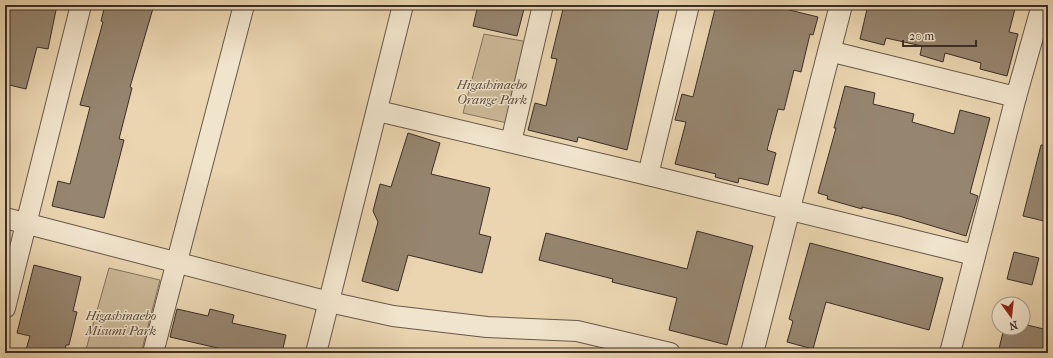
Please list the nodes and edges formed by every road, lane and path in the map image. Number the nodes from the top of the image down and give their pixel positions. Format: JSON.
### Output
{"nodes":[{"id":1,"x":81,"y":5,"type":"edge"},
{"id":2,"x":244,"y":5,"type":"edge"},
{"id":3,"x":403,"y":5,"type":"edge"},
{"id":4,"x":543,"y":5,"type":"edge"},
{"id":5,"x":689,"y":5,"type":"edge"},
{"id":6,"x":841,"y":5,"type":"edge"},
{"id":7,"x":1042,"y":5,"type":"edge"},
{"id":8,"x":829,"y":51,"type":"junction"},
{"id":9,"x":1016,"y":98,"type":"junction"},
{"id":10,"x":378,"y":112,"type":"junction"},
{"id":11,"x":511,"y":142,"type":"junction"},
{"id":12,"x":648,"y":175,"type":"junction"},
{"id":13,"x":789,"y":210,"type":"junction"},
{"id":14,"x":5,"y":218,"type":"edge"},
{"id":15,"x":26,"y":224,"type":"junction"},
{"id":16,"x":974,"y":255,"type":"junction"},
{"id":17,"x":177,"y":263,"type":"junction"},
{"id":18,"x":329,"y":302,"type":"junction"},
{"id":19,"x":5,"y":308,"type":"edge"},
{"id":20,"x":153,"y":353,"type":"edge"},
{"id":21,"x":316,"y":353,"type":"edge"},
{"id":22,"x":670,"y":353,"type":"edge"},
{"id":23,"x":752,"y":353,"type":"edge"},
{"id":24,"x":950,"y":353,"type":"edge"}],
"edges":[{"from":1,"to":15,"type":"street"},
{"from":2,"to":17,"type":"street"},
{"from":3,"to":10,"type":"street"},
{"from":4,"to":11,"type":"street"},
{"from":5,"to":12,"type":"street"},
{"from":6,"to":8,"type":"street"},
{"from":7,"to":9,"type":"street"},
{"from":8,"to":9,"type":"street"},
{"from":8,"to":13,"type":"street"},
{"from":9,"to":16,"type":"street"},
{"from":10,"to":11,"type":"street"},
{"from":10,"to":18,"type":"street"},
{"from":11,"to":12,"type":"street"},
{"from":12,"to":13,"type":"street"},
{"from":13,"to":16,"type":"street"},
{"from":13,"to":23,"type":"street"},
{"from":14,"to":15,"type":"street"},
{"from":15,"to":17,"type":"street"},
{"from":15,"to":19,"type":"street"},
{"from":16,"to":24,"type":"street"},
{"from":17,"to":18,"type":"street"},
{"from":17,"to":20,"type":"street"},
{"from":18,"to":21,"type":"street"},
{"from":18,"to":22,"type":"street"}]}
